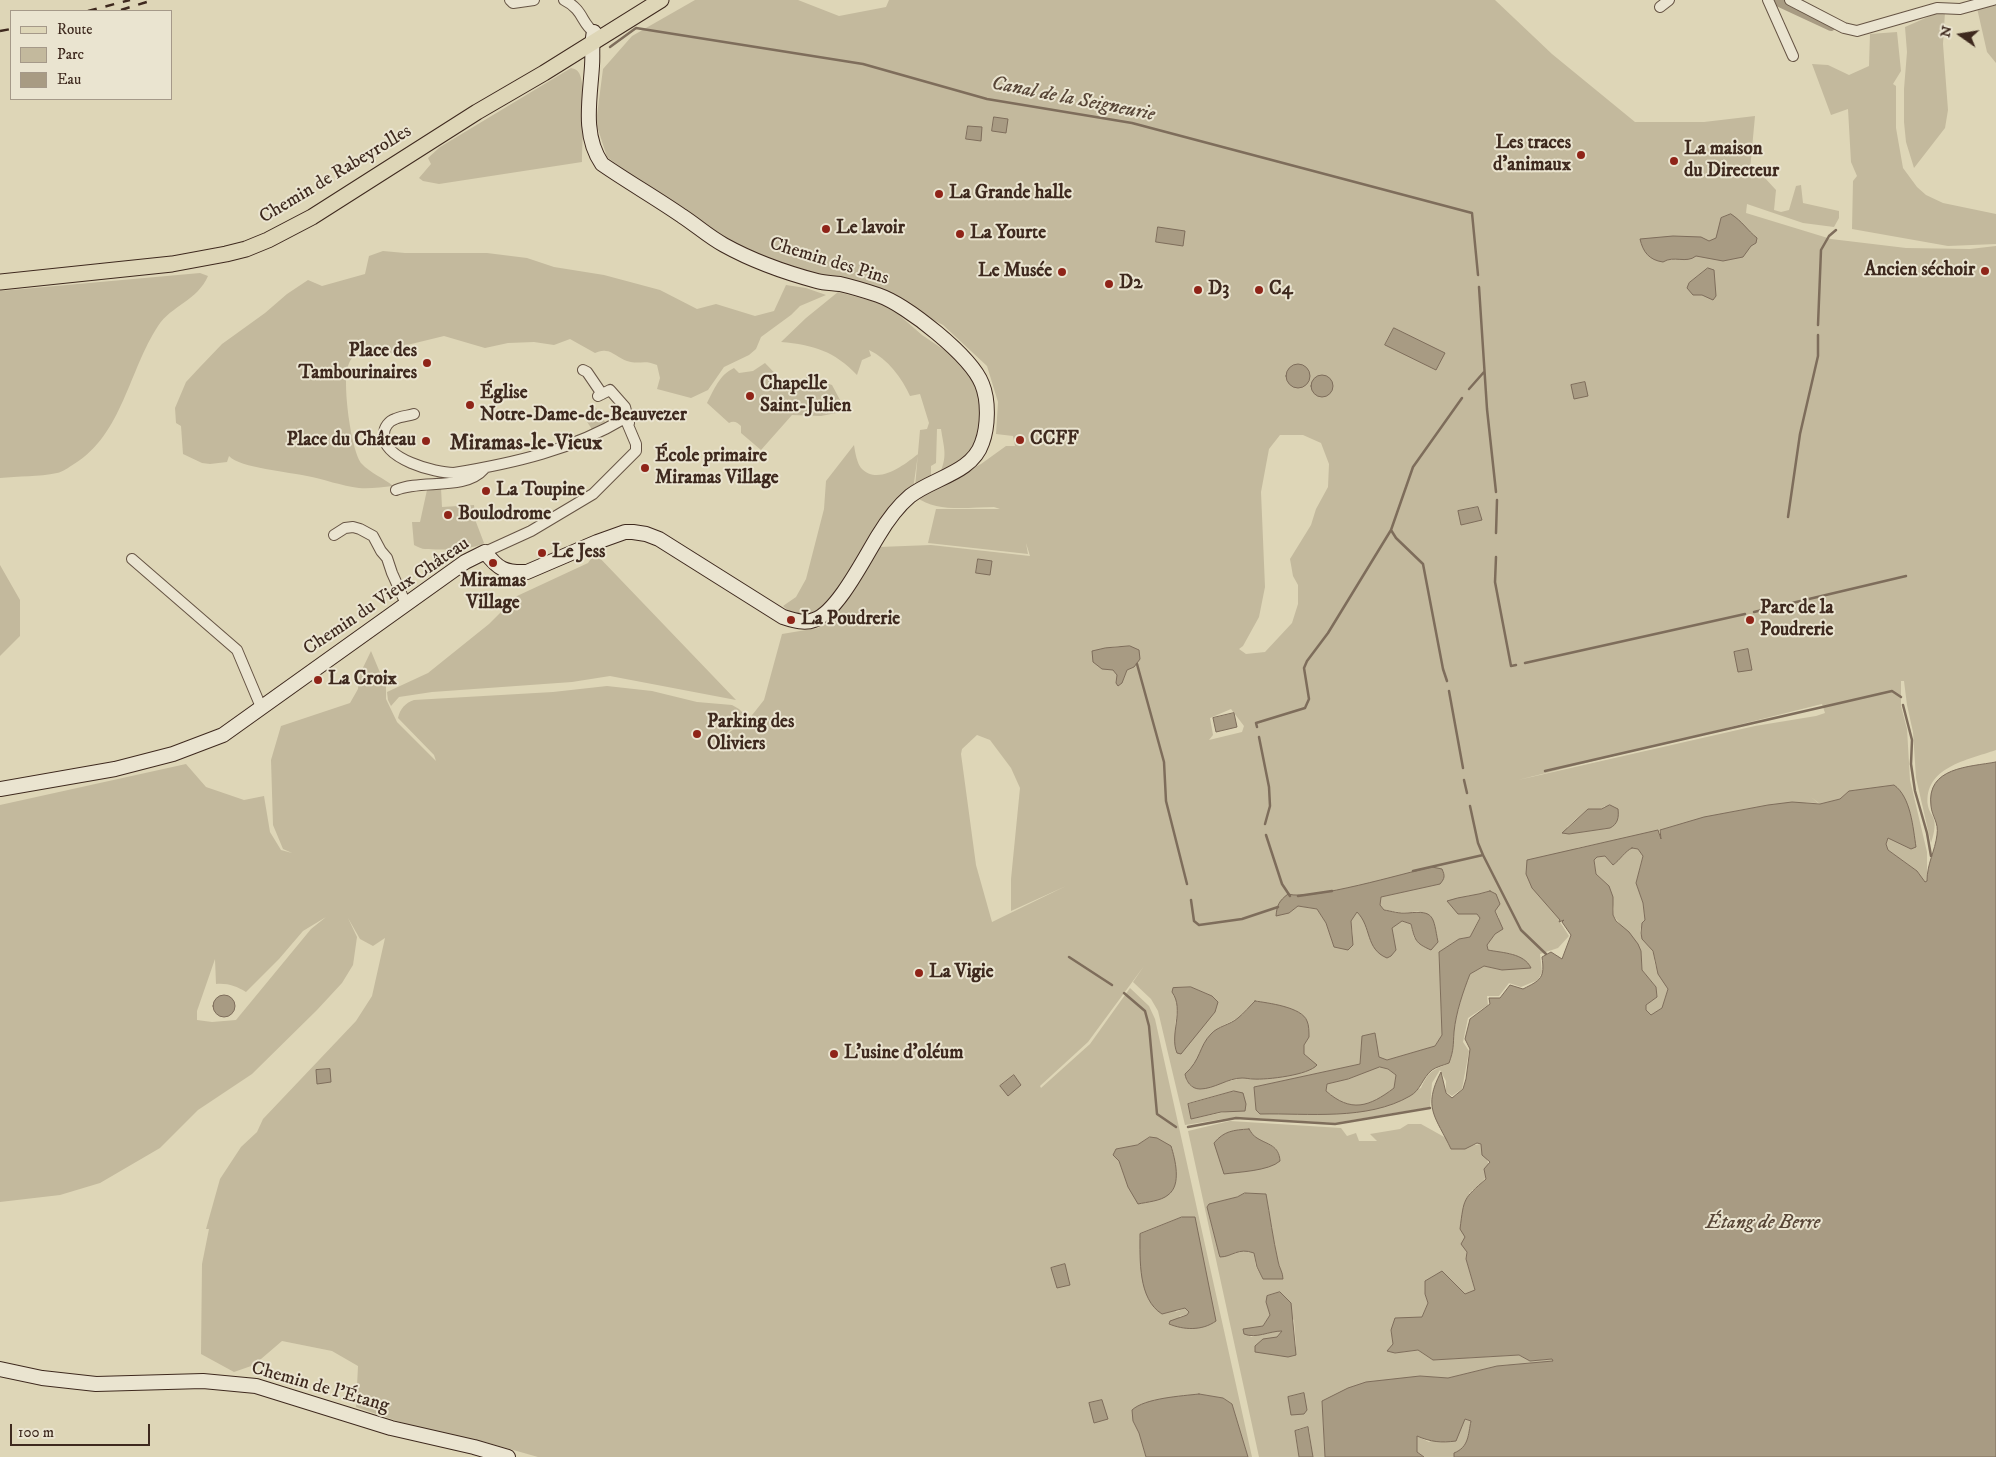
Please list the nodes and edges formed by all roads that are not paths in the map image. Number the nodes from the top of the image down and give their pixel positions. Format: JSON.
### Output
{"nodes":[{"id":1,"x":510,"y":0,"type":"edge"},
{"id":2,"x":534,"y":0,"type":"edge"},
{"id":3,"x":564,"y":0,"type":"edge"},
{"id":4,"x":646,"y":0,"type":"edge"},
{"id":5,"x":661,"y":0,"type":"edge"},
{"id":6,"x":1669,"y":0,"type":"edge"},
{"id":7,"x":1768,"y":0,"type":"edge"},
{"id":8,"x":1790,"y":0,"type":"edge"},
{"id":9,"x":1993,"y":0,"type":"edge"},
{"id":10,"x":1660,"y":7,"type":"dead end"},
{"id":11,"x":594,"y":40,"type":"junction"},
{"id":12,"x":1793,"y":56,"type":"dead end"},
{"id":13,"x":477,"y":112,"type":"junction"},
{"id":14,"x":0,"y":282,"type":"edge"},
{"id":15,"x":583,"y":370,"type":"dead end"},
{"id":16,"x":414,"y":414,"type":"dead end"},
{"id":17,"x":632,"y":433,"type":"junction"},
{"id":18,"x":484,"y":468,"type":"junction"},
{"id":19,"x":396,"y":490,"type":"dead end"},
{"id":20,"x":334,"y":535,"type":"dead end"},
{"id":21,"x":485,"y":552,"type":"junction"},
{"id":22,"x":132,"y":559,"type":"dead end"},
{"id":23,"x":406,"y":604,"type":"junction"},
{"id":24,"x":783,"y":617,"type":"joint"},
{"id":25,"x":261,"y":707,"type":"junction"},
{"id":26,"x":0,"y":789,"type":"edge"},
{"id":27,"x":0,"y":1369,"type":"edge"},
{"id":28,"x":508,"y":1457,"type":"edge"}],
"edges":[{"from":1,"to":2,"type":"street"},
{"from":3,"to":11,"type":"street"},
{"from":4,"to":11,"type":"main road","name":"Chemin de Rabeyrolles"},
{"from":5,"to":11,"type":"main road","name":"Chemin de Rabeyrolles"},
{"from":6,"to":10,"type":"street"},
{"from":7,"to":12,"type":"street"},
{"from":8,"to":9,"type":"street"},
{"from":11,"to":13,"type":"main road","name":"Chemin de Rabeyrolles"},
{"from":11,"to":13,"type":"main road","name":"Chemin de Rabeyrolles"},
{"from":11,"to":24,"type":"street","name":"Chemin des Pins"},
{"from":13,"to":14,"type":"main road","name":"Chemin de Rabeyrolles"},
{"from":15,"to":17,"type":"street"},
{"from":16,"to":18,"type":"street"},
{"from":17,"to":18,"type":"street"},
{"from":17,"to":21,"type":"street"},
{"from":18,"to":19,"type":"street"},
{"from":20,"to":23,"type":"street"},
{"from":21,"to":23,"type":"street","name":"Chemin du Vieux Château"},
{"from":21,"to":24,"type":"street","name":"Chemin du Vieux Château"},
{"from":22,"to":25,"type":"street"},
{"from":23,"to":25,"type":"street","name":"Chemin du Vieux Château"},
{"from":25,"to":26,"type":"street","name":"Chemin du Vieux Château"},
{"from":27,"to":28,"type":"street","name":"Chemin de l’Étang"}]}
